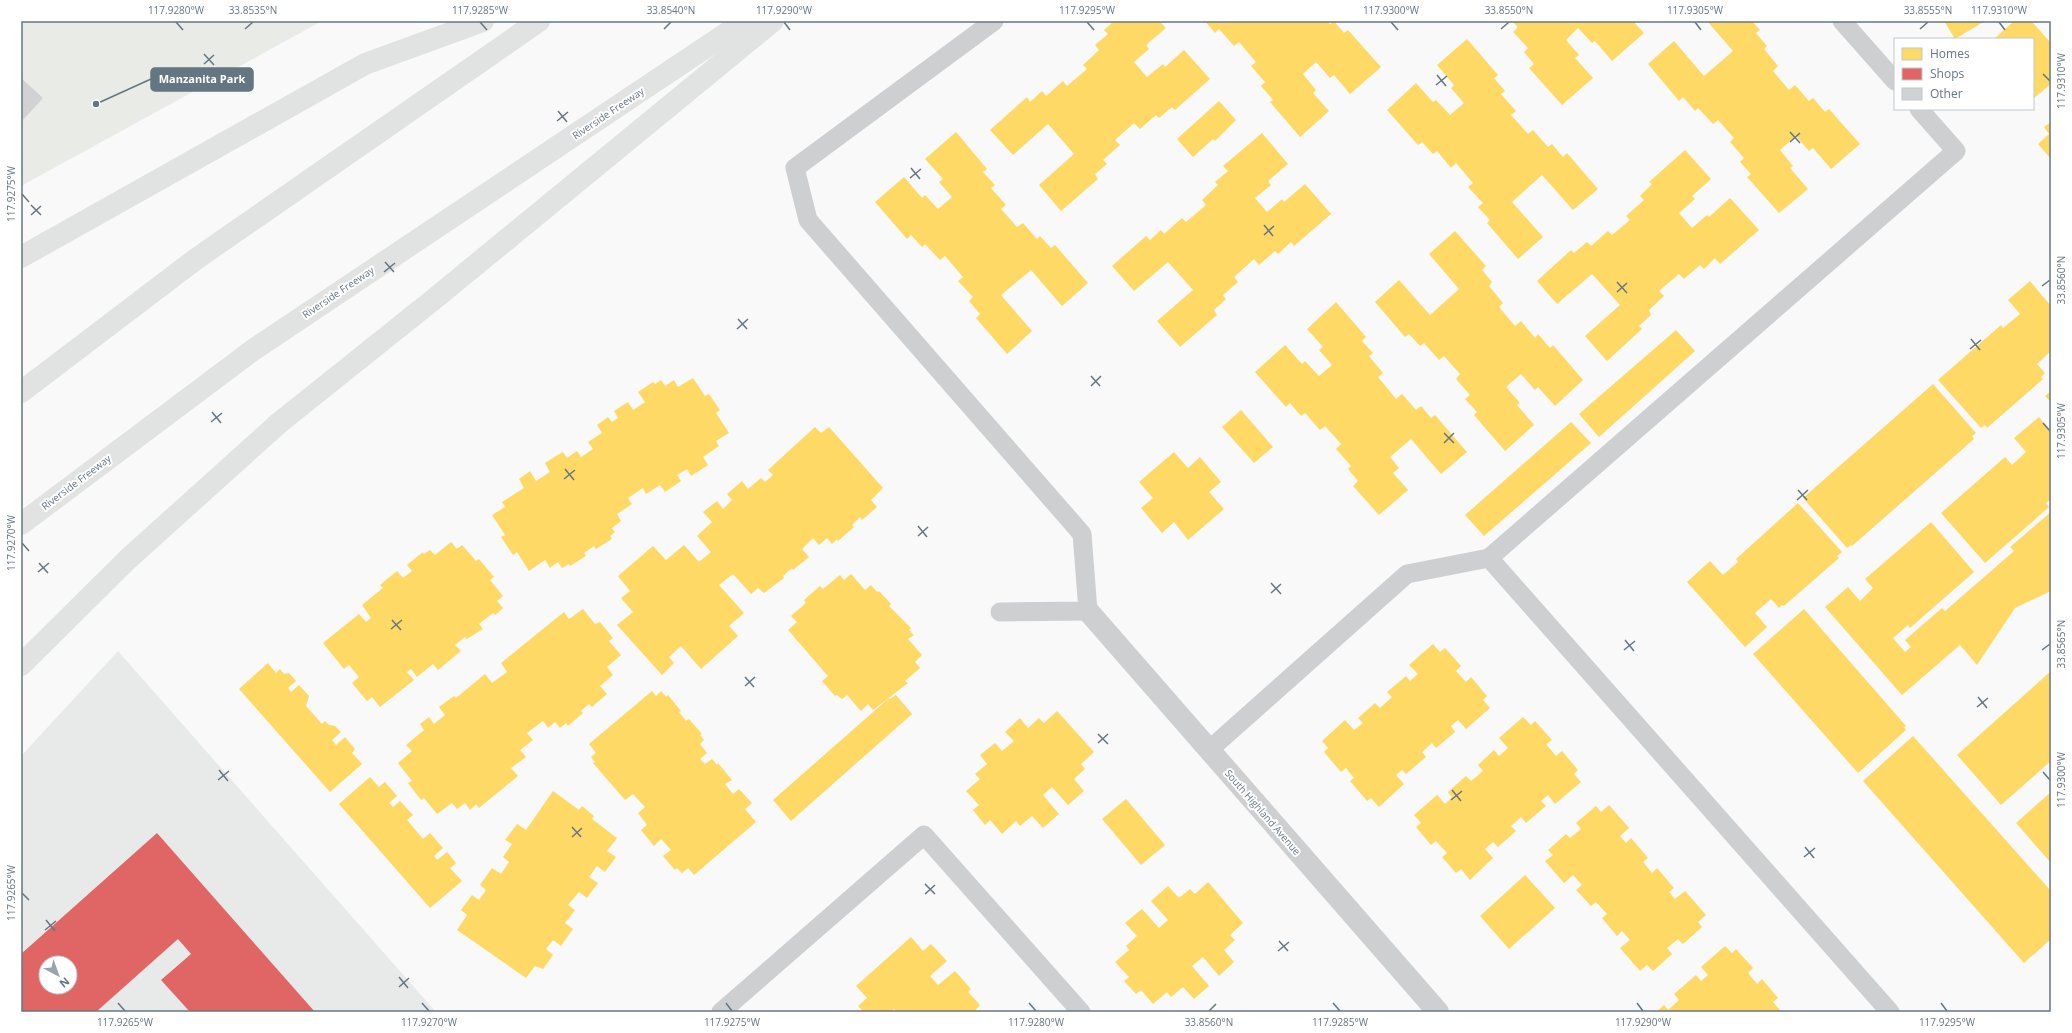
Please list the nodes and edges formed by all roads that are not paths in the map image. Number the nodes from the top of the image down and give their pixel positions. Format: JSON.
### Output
{"nodes":[{"id":1,"x":484,"y":21,"type":"edge"},
{"id":2,"x":539,"y":21,"type":"edge"},
{"id":3,"x":745,"y":21,"type":"edge"},
{"id":4,"x":773,"y":21,"type":"edge"},
{"id":5,"x":994,"y":21,"type":"edge"},
{"id":6,"x":1842,"y":21,"type":"edge"},
{"id":7,"x":1894,"y":80,"type":"edge"},
{"id":8,"x":1920,"y":110,"type":"edge"},
{"id":9,"x":21,"y":256,"type":"edge"},
{"id":10,"x":21,"y":392,"type":"edge"},
{"id":11,"x":21,"y":524,"type":"edge"},
{"id":12,"x":1490,"y":558,"type":"junction"},
{"id":13,"x":1088,"y":611,"type":"junction"},
{"id":14,"x":1000,"y":612,"type":"dead end"},
{"id":15,"x":21,"y":665,"type":"edge"},
{"id":16,"x":1209,"y":750,"type":"junction"},
{"id":17,"x":721,"y":1012,"type":"edge"},
{"id":18,"x":1081,"y":1012,"type":"edge"},
{"id":19,"x":1438,"y":1012,"type":"edge"},
{"id":20,"x":1890,"y":1012,"type":"edge"}],
"edges":[{"from":1,"to":9,"type":"highway"},
{"from":2,"to":10,"type":"highway"},
{"from":3,"to":11,"type":"highway","name":"Riverside Freeway"},
{"from":4,"to":15,"type":"highway"},
{"from":5,"to":13,"type":"lane"},
{"from":6,"to":7,"type":"lane"},
{"from":8,"to":12,"type":"lane"},
{"from":12,"to":16,"type":"lane"},
{"from":12,"to":20,"type":"lane"},
{"from":13,"to":14,"type":"lane"},
{"from":13,"to":16,"type":"street","name":"South Highland Avenue"},
{"from":16,"to":19,"type":"street","name":"South Highland Avenue"},
{"from":17,"to":18,"type":"lane"}]}
